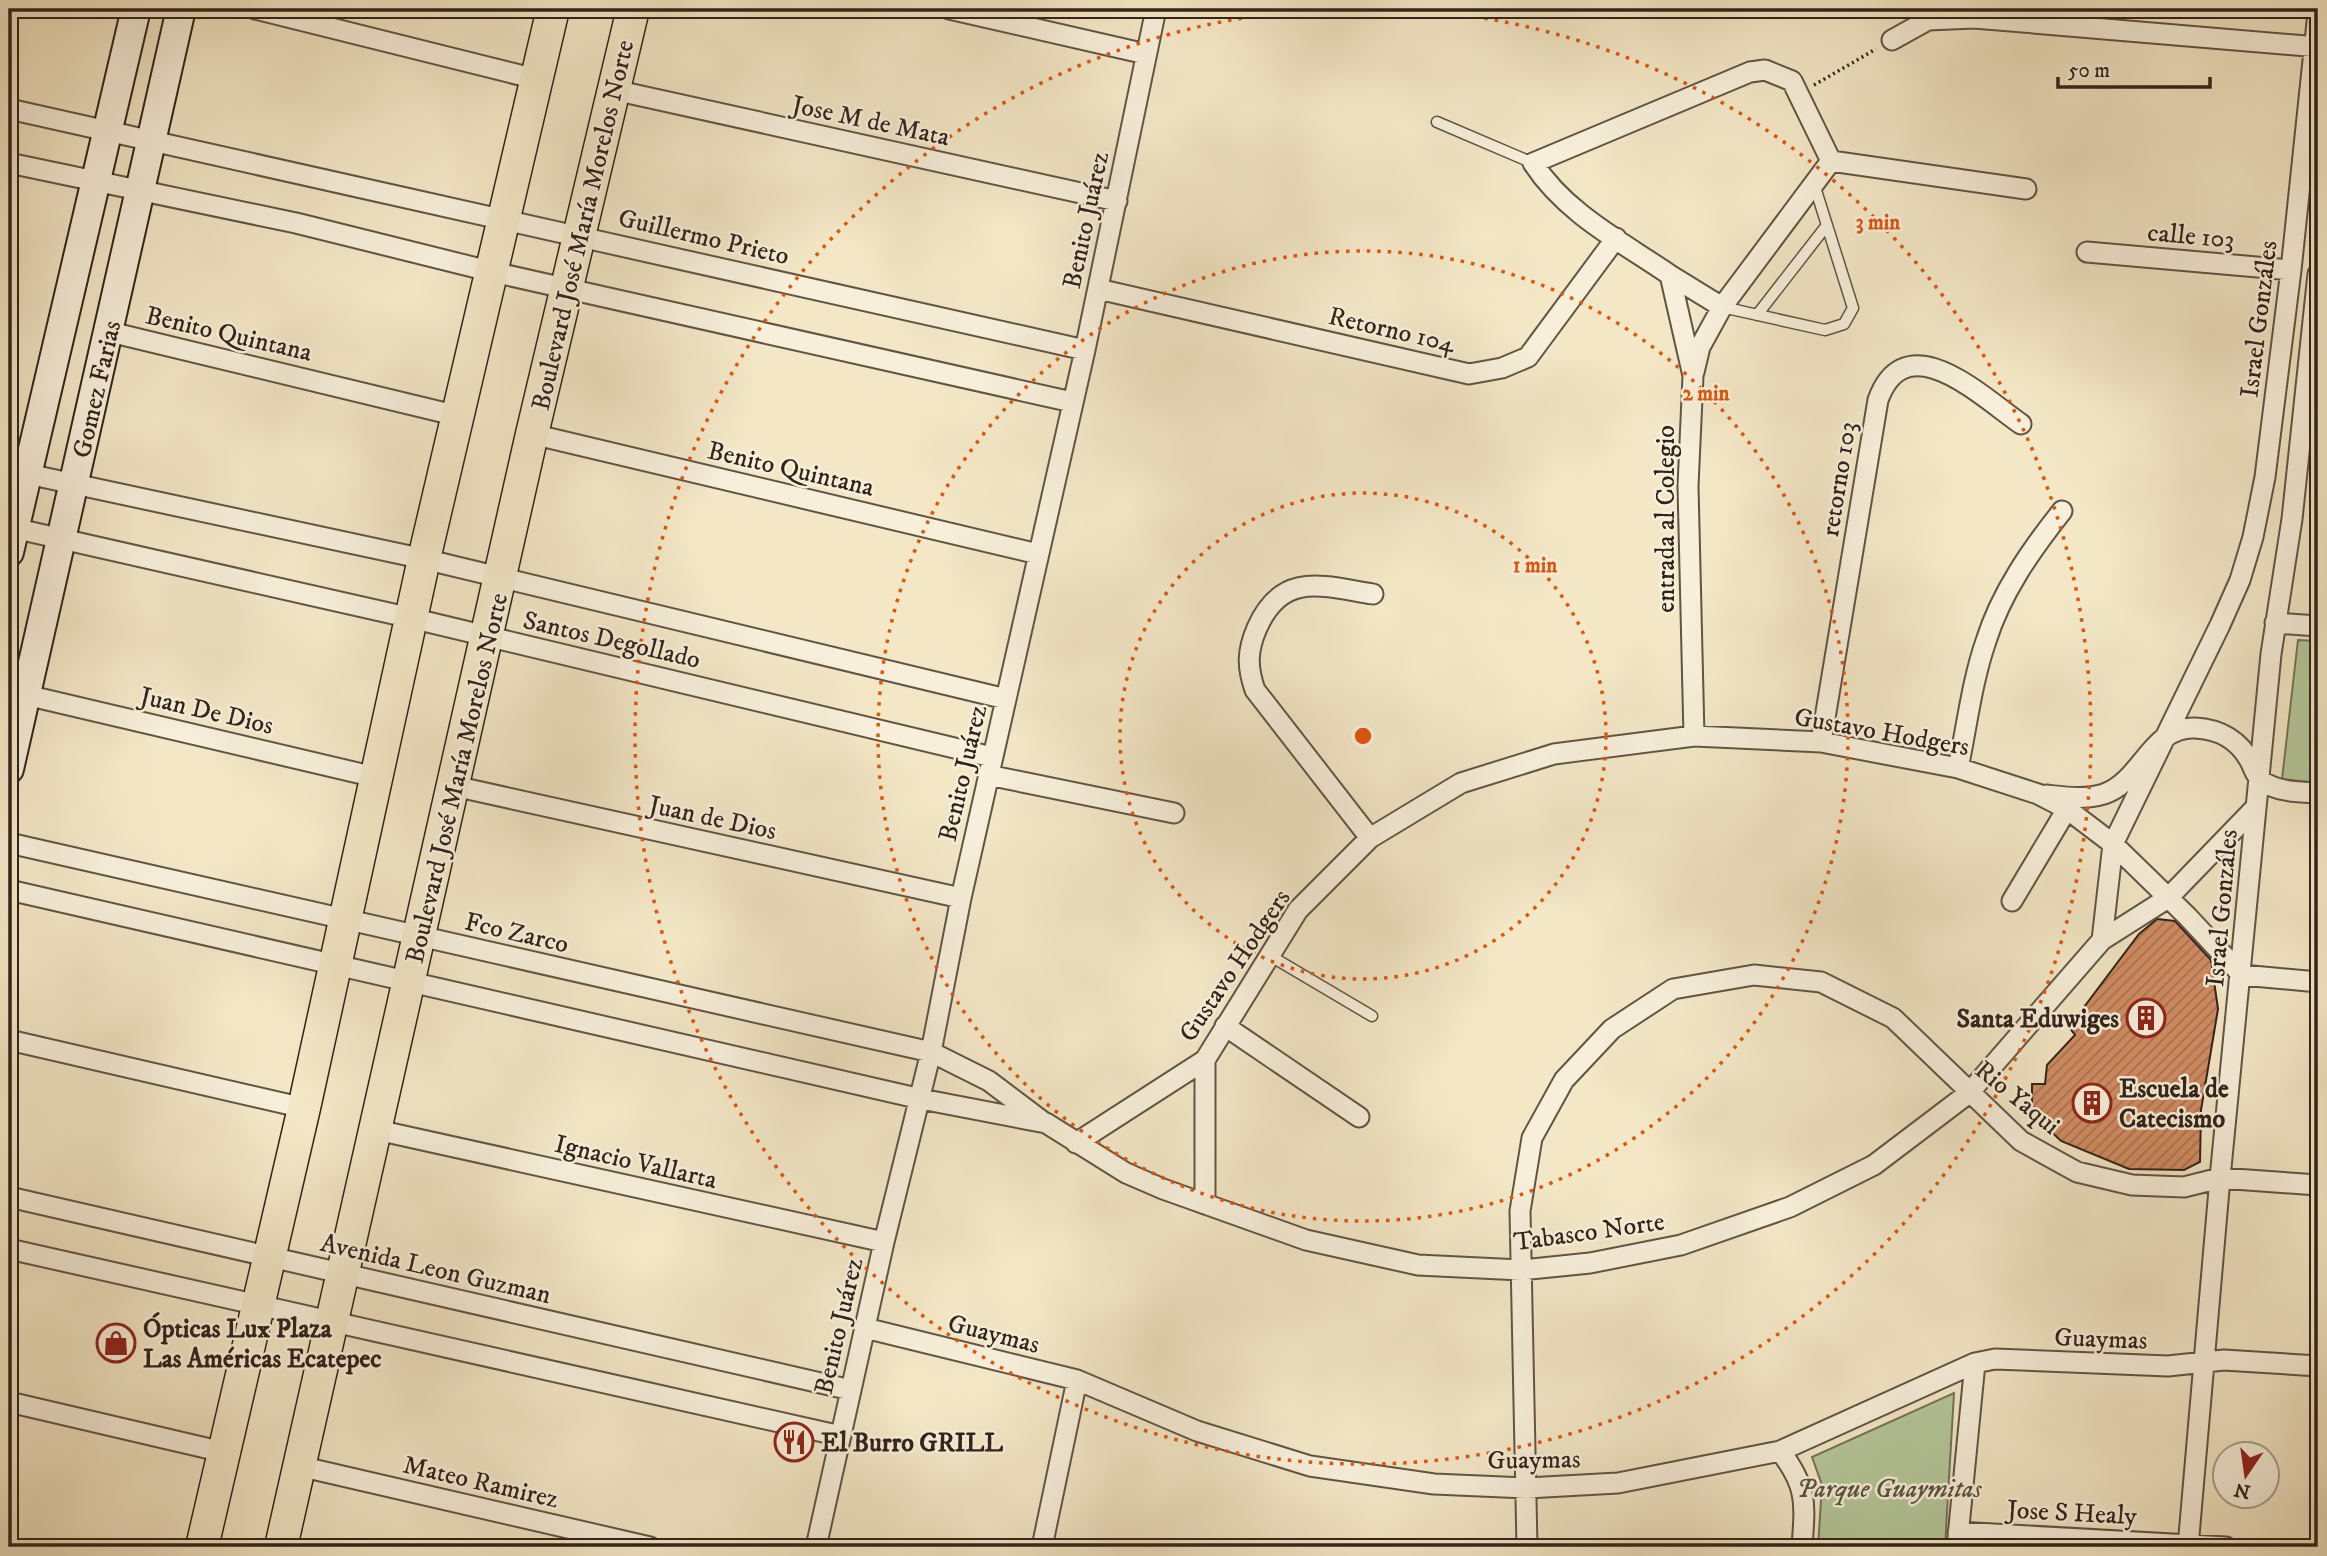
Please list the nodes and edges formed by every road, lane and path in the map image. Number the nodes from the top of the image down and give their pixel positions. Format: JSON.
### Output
{"nodes":[{"id":1,"x":136,"y":9,"type":"edge"},
{"id":2,"x":181,"y":9,"type":"edge"},
{"id":3,"x":255,"y":9,"type":"edge"},
{"id":4,"x":552,"y":9,"type":"edge"},
{"id":5,"x":633,"y":9,"type":"edge"},
{"id":6,"x":948,"y":9,"type":"edge"},
{"id":7,"x":1155,"y":9,"type":"edge"},
{"id":8,"x":2318,"y":13,"type":"edge"},
{"id":9,"x":1926,"y":15,"type":"edge"},
{"id":10,"x":1892,"y":40,"type":"joint"},
{"id":11,"x":2317,"y":47,"type":"edge"},
{"id":12,"x":1146,"y":54,"type":"junction"},
{"id":13,"x":536,"y":79,"type":"junction"},
{"id":14,"x":614,"y":90,"type":"junction"},
{"id":15,"x":1800,"y":93,"type":"junction"},
{"id":16,"x":9,"y":109,"type":"edge"},
{"id":17,"x":1437,"y":122,"type":"dead end"},
{"id":18,"x":105,"y":132,"type":"junction"},
{"id":19,"x":149,"y":142,"type":"junction"},
{"id":20,"x":1831,"y":161,"type":"junction"},
{"id":21,"x":9,"y":163,"type":"edge"},
{"id":22,"x":1533,"y":163,"type":"junction"},
{"id":23,"x":94,"y":183,"type":"junction"},
{"id":24,"x":1814,"y":184,"type":"junction"},
{"id":25,"x":138,"y":190,"type":"junction"},
{"id":26,"x":2026,"y":190,"type":"dead end"},
{"id":27,"x":1117,"y":201,"type":"junction"},
{"id":28,"x":505,"y":219,"type":"junction"},
{"id":29,"x":1827,"y":225,"type":"junction"},
{"id":30,"x":580,"y":234,"type":"junction"},
{"id":31,"x":1616,"y":238,"type":"junction"},
{"id":32,"x":2087,"y":252,"type":"dead end"},
{"id":33,"x":2291,"y":270,"type":"junction"},
{"id":34,"x":493,"y":272,"type":"junction"},
{"id":35,"x":2318,"y":274,"type":"edge"},
{"id":36,"x":1670,"y":275,"type":"junction"},
{"id":37,"x":568,"y":288,"type":"junction"},
{"id":38,"x":1098,"y":289,"type":"junction"},
{"id":39,"x":1722,"y":307,"type":"junction"},
{"id":40,"x":1757,"y":315,"type":"junction"},
{"id":41,"x":110,"y":332,"type":"junction"},
{"id":42,"x":1085,"y":350,"type":"junction"},
{"id":43,"x":1693,"y":376,"type":"junction"},
{"id":44,"x":1072,"y":402,"type":"junction"},
{"id":45,"x":458,"y":416,"type":"junction"},
{"id":46,"x":2310,"y":423,"type":"edge"},
{"id":47,"x":2021,"y":424,"type":"dead end"},
{"id":48,"x":533,"y":434,"type":"junction"},
{"id":49,"x":18,"y":472,"type":"edge"},
{"id":50,"x":75,"y":483,"type":"junction"},
{"id":51,"x":2062,"y":511,"type":"dead end"},
{"id":52,"x":11,"y":536,"type":"edge"},
{"id":53,"x":61,"y":540,"type":"junction"},
{"id":54,"x":1038,"y":554,"type":"junction"},
{"id":55,"x":424,"y":558,"type":"junction"},
{"id":56,"x":501,"y":576,"type":"junction"},
{"id":57,"x":1373,"y":594,"type":"dead end"},
{"id":58,"x":411,"y":618,"type":"junction"},
{"id":59,"x":2275,"y":623,"type":"junction"},
{"id":60,"x":2318,"y":626,"type":"edge"},
{"id":61,"x":488,"y":637,"type":"junction"},
{"id":62,"x":26,"y":695,"type":"junction"},
{"id":63,"x":1006,"y":699,"type":"junction"},
{"id":64,"x":2168,"y":733,"type":"junction"},
{"id":65,"x":1694,"y":736,"type":"junction"},
{"id":66,"x":1821,"y":742,"type":"junction"},
{"id":67,"x":990,"y":766,"type":"junction"},
{"id":68,"x":1958,"y":768,"type":"junction"},
{"id":69,"x":9,"y":769,"type":"edge"},
{"id":70,"x":375,"y":776,"type":"junction"},
{"id":71,"x":2258,"y":778,"type":"junction"},
{"id":72,"x":454,"y":786,"type":"junction"},
{"id":73,"x":2318,"y":793,"type":"edge"},
{"id":74,"x":2038,"y":794,"type":"junction"},
{"id":75,"x":2256,"y":807,"type":"junction"},
{"id":76,"x":2067,"y":809,"type":"junction"},
{"id":77,"x":1174,"y":813,"type":"dead end"},
{"id":78,"x":1370,"y":838,"type":"junction"},
{"id":79,"x":9,"y":843,"type":"edge"},
{"id":80,"x":2113,"y":844,"type":"junction"},
{"id":81,"x":9,"y":890,"type":"edge"},
{"id":82,"x":961,"y":898,"type":"junction"},
{"id":83,"x":2168,"y":898,"type":"junction"},
{"id":84,"x":2012,"y":901,"type":"dead end"},
{"id":85,"x":345,"y":918,"type":"junction"},
{"id":86,"x":420,"y":937,"type":"junction"},
{"id":87,"x":2102,"y":940,"type":"junction"},
{"id":88,"x":1269,"y":955,"type":"junction"},
{"id":89,"x":334,"y":965,"type":"junction"},
{"id":90,"x":2242,"y":975,"type":"junction"},
{"id":91,"x":410,"y":982,"type":"junction"},
{"id":92,"x":2318,"y":982,"type":"edge"},
{"id":93,"x":1372,"y":1016,"type":"dead end"},
{"id":94,"x":1225,"y":1026,"type":"junction"},
{"id":95,"x":9,"y":1040,"type":"edge"},
{"id":96,"x":932,"y":1052,"type":"junction"},
{"id":97,"x":1205,"y":1060,"type":"junction"},
{"id":98,"x":1969,"y":1093,"type":"junction"},
{"id":99,"x":921,"y":1099,"type":"junction"},
{"id":100,"x":304,"y":1108,"type":"junction"},
{"id":101,"x":1359,"y":1117,"type":"dead end"},
{"id":102,"x":1046,"y":1123,"type":"junction"},
{"id":103,"x":377,"y":1130,"type":"junction"},
{"id":104,"x":1076,"y":1143,"type":"junction"},
{"id":105,"x":2220,"y":1178,"type":"junction"},
{"id":106,"x":2318,"y":1185,"type":"edge"},
{"id":107,"x":9,"y":1196,"type":"edge"},
{"id":108,"x":1205,"y":1205,"type":"junction"},
{"id":109,"x":884,"y":1242,"type":"junction"},
{"id":110,"x":9,"y":1249,"type":"edge"},
{"id":111,"x":267,"y":1256,"type":"junction"},
{"id":112,"x":1521,"y":1270,"type":"junction"},
{"id":113,"x":343,"y":1274,"type":"junction"},
{"id":114,"x":256,"y":1303,"type":"junction"},
{"id":115,"x":331,"y":1322,"type":"junction"},
{"id":116,"x":864,"y":1328,"type":"junction"},
{"id":117,"x":2205,"y":1361,"type":"junction"},
{"id":118,"x":1975,"y":1363,"type":"junction"},
{"id":119,"x":2318,"y":1366,"type":"edge"},
{"id":120,"x":1077,"y":1380,"type":"junction"},
{"id":121,"x":851,"y":1390,"type":"junction"},
{"id":122,"x":9,"y":1402,"type":"edge"},
{"id":123,"x":841,"y":1436,"type":"junction"},
{"id":124,"x":1780,"y":1451,"type":"junction"},
{"id":125,"x":223,"y":1452,"type":"junction"},
{"id":126,"x":299,"y":1466,"type":"junction"},
{"id":127,"x":1527,"y":1488,"type":"junction"},
{"id":128,"x":1957,"y":1540,"type":"edge"},
{"id":129,"x":2188,"y":1546,"type":"edge"},
{"id":130,"x":202,"y":1547,"type":"edge"},
{"id":131,"x":281,"y":1547,"type":"edge"},
{"id":132,"x":650,"y":1547,"type":"edge"},
{"id":133,"x":816,"y":1547,"type":"edge"},
{"id":134,"x":1042,"y":1547,"type":"edge"},
{"id":135,"x":1527,"y":1547,"type":"edge"},
{"id":136,"x":1802,"y":1547,"type":"edge"},
{"id":137,"x":2226,"y":1547,"type":"edge"}],
"edges":[{"from":1,"to":18,"type":"street","name":"Gomez Farias"},
{"from":2,"to":19,"type":"street","name":"Gomez Farias"},
{"from":3,"to":13,"type":"street"},
{"from":4,"to":13,"type":"main road"},
{"from":5,"to":14,"type":"main road","name":"Boulevard José María Morelos Norte"},
{"from":6,"to":12,"type":"street"},
{"from":7,"to":12,"type":"street","name":"Benito Juárez"},
{"from":8,"to":11,"type":"street","name":"Israel Gonzáles"},
{"from":9,"to":10,"type":"street"},
{"from":9,"to":11,"type":"street"},
{"from":10,"to":15,"type":"path"},
{"from":11,"to":33,"type":"street","name":"Israel Gonzáles"},
{"from":12,"to":27,"type":"street","name":"Benito Juárez"},
{"from":13,"to":28,"type":"main road"},
{"from":14,"to":27,"type":"street","name":"Jose M de Mata"},
{"from":14,"to":30,"type":"main road","name":"Boulevard José María Morelos Norte"},
{"from":15,"to":20,"type":"street"},
{"from":15,"to":22,"type":"street"},
{"from":16,"to":18,"type":"street","name":"Guillermo Prieto"},
{"from":17,"to":22,"type":"lane"},
{"from":18,"to":19,"type":"street","name":"Guillermo Prieto"},
{"from":18,"to":23,"type":"street","name":"Gomez Farias"},
{"from":19,"to":25,"type":"street","name":"Gomez Farias"},
{"from":19,"to":28,"type":"street","name":"Guillermo Prieto"},
{"from":20,"to":24,"type":"street"},
{"from":20,"to":26,"type":"street"},
{"from":21,"to":23,"type":"street"},
{"from":22,"to":31,"type":"street"},
{"from":23,"to":25,"type":"street"},
{"from":23,"to":49,"type":"street","name":"Gomez Farias"},
{"from":24,"to":29,"type":"lane"},
{"from":24,"to":39,"type":"street"},
{"from":25,"to":34,"type":"street"},
{"from":25,"to":41,"type":"street","name":"Gomez Farias"},
{"from":27,"to":38,"type":"street","name":"Benito Juárez"},
{"from":28,"to":30,"type":"street","name":"Guillermo Prieto"},
{"from":28,"to":34,"type":"main road"},
{"from":29,"to":40,"type":"lane"},
{"from":29,"to":40,"type":"lane"},
{"from":30,"to":37,"type":"main road","name":"Boulevard José María Morelos Norte"},
{"from":30,"to":42,"type":"street","name":"Guillermo Prieto"},
{"from":31,"to":36,"type":"street"},
{"from":31,"to":38,"type":"street","name":"Retorno 104"},
{"from":32,"to":33,"type":"street","name":"calle 103"},
{"from":33,"to":64,"type":"street","name":"Israel Gonzáles"},
{"from":34,"to":37,"type":"street"},
{"from":34,"to":45,"type":"main road"},
{"from":35,"to":46,"type":"street","name":"Israel Gonzáles"},
{"from":36,"to":39,"type":"street"},
{"from":36,"to":43,"type":"street","name":"entrada al Colegio"},
{"from":37,"to":44,"type":"street"},
{"from":37,"to":48,"type":"main road","name":"Boulevard José María Morelos Norte"},
{"from":38,"to":42,"type":"street","name":"Benito Juárez"},
{"from":39,"to":40,"type":"lane"},
{"from":39,"to":43,"type":"street"},
{"from":41,"to":45,"type":"street","name":"Benito Quintana"},
{"from":41,"to":50,"type":"street","name":"Gomez Farias"},
{"from":42,"to":44,"type":"street","name":"Benito Juárez"},
{"from":43,"to":65,"type":"street","name":"entrada al Colegio"},
{"from":44,"to":54,"type":"street","name":"Benito Juárez"},
{"from":45,"to":55,"type":"main road"},
{"from":46,"to":59,"type":"street","name":"Israel Gonzáles"},
{"from":47,"to":66,"type":"street","name":"retorno 103"},
{"from":48,"to":54,"type":"street","name":"Benito Quintana"},
{"from":48,"to":56,"type":"main road","name":"Boulevard José María Morelos Norte"},
{"from":49,"to":50,"type":"street","name":"Santos Degollado"},
{"from":49,"to":52,"type":"street","name":"Gomez Farias"},
{"from":50,"to":53,"type":"street","name":"Gomez Farias"},
{"from":50,"to":55,"type":"street","name":"Santos Degollado"},
{"from":51,"to":68,"type":"street"},
{"from":52,"to":53,"type":"street","name":"Santos Degollado"},
{"from":53,"to":58,"type":"street","name":"Santos Degollado"},
{"from":53,"to":62,"type":"street","name":"Gomez Farias"},
{"from":54,"to":63,"type":"street","name":"Benito Juárez"},
{"from":55,"to":56,"type":"street","name":"Santos Degollado"},
{"from":55,"to":58,"type":"main road"},
{"from":56,"to":61,"type":"main road","name":"Boulevard José María Morelos Norte"},
{"from":56,"to":63,"type":"street","name":"Santos Degollado"},
{"from":57,"to":78,"type":"street"},
{"from":58,"to":61,"type":"street","name":"Santos Degollado"},
{"from":58,"to":70,"type":"main road"},
{"from":59,"to":60,"type":"street"},
{"from":59,"to":71,"type":"street","name":"Israel Gonzáles"},
{"from":61,"to":67,"type":"street","name":"Santos Degollado"},
{"from":61,"to":72,"type":"main road","name":"Boulevard José María Morelos Norte"},
{"from":62,"to":69,"type":"street","name":"Gomez Farias"},
{"from":62,"to":70,"type":"street","name":"Juan De Dios"},
{"from":63,"to":67,"type":"street","name":"Benito Juárez"},
{"from":64,"to":71,"type":"street"},
{"from":64,"to":74,"type":"street"},
{"from":64,"to":80,"type":"street"},
{"from":65,"to":66,"type":"street","name":"Gustavo Hodgers"},
{"from":65,"to":78,"type":"street","name":"Gustavo Hodgers"},
{"from":66,"to":68,"type":"street","name":"Gustavo Hodgers"},
{"from":67,"to":77,"type":"street","name":"Santos Degollado"},
{"from":67,"to":82,"type":"street","name":"Benito Juárez"},
{"from":68,"to":74,"type":"street","name":"Gustavo Hodgers"},
{"from":70,"to":85,"type":"main road"},
{"from":71,"to":73,"type":"street"},
{"from":71,"to":75,"type":"street","name":"Israel Gonzáles"},
{"from":72,"to":82,"type":"street","name":"Juan de Dios"},
{"from":72,"to":86,"type":"main road","name":"Boulevard José María Morelos Norte"},
{"from":74,"to":76,"type":"street","name":"Gustavo Hodgers"},
{"from":75,"to":83,"type":"street","name":"Tabasco Norte"},
{"from":75,"to":90,"type":"street","name":"Israel Gonzáles"},
{"from":76,"to":80,"type":"street","name":"Gustavo Hodgers"},
{"from":76,"to":84,"type":"street"},
{"from":78,"to":88,"type":"street","name":"Gustavo Hodgers"},
{"from":79,"to":85,"type":"street","name":"Fco Zarco"},
{"from":80,"to":83,"type":"street","name":"Gustavo Hodgers"},
{"from":80,"to":87,"type":"street"},
{"from":81,"to":89,"type":"street"},
{"from":82,"to":96,"type":"street","name":"Benito Juárez"},
{"from":83,"to":87,"type":"street","name":"Tabasco Norte"},
{"from":83,"to":90,"type":"street","name":"Gustavo Hodgers"},
{"from":85,"to":86,"type":"street","name":"Fco Zarco"},
{"from":85,"to":89,"type":"main road"},
{"from":86,"to":91,"type":"main road","name":"Boulevard José María Morelos Norte"},
{"from":86,"to":96,"type":"street","name":"Fco Zarco"},
{"from":87,"to":98,"type":"street","name":"Tabasco Norte"},
{"from":88,"to":93,"type":"lane"},
{"from":88,"to":94,"type":"street","name":"Gustavo Hodgers"},
{"from":89,"to":91,"type":"street"},
{"from":89,"to":100,"type":"main road"},
{"from":90,"to":92,"type":"street"},
{"from":90,"to":105,"type":"street","name":"Israel Gonzáles"},
{"from":91,"to":99,"type":"street"},
{"from":91,"to":103,"type":"main road","name":"Boulevard José María Morelos Norte"},
{"from":94,"to":97,"type":"street","name":"Gustavo Hodgers"},
{"from":94,"to":101,"type":"street"},
{"from":95,"to":100,"type":"street"},
{"from":96,"to":99,"type":"street","name":"Benito Juárez"},
{"from":96,"to":102,"type":"street"},
{"from":97,"to":104,"type":"street","name":"Gustavo Hodgers"},
{"from":97,"to":108,"type":"street"},
{"from":98,"to":105,"type":"street","name":"Rio Yaqui"},
{"from":98,"to":112,"type":"street","name":"Tabasco Norte"},
{"from":98,"to":112,"type":"street","name":"Rio Yaqui"},
{"from":99,"to":102,"type":"street","name":"Tabasco Norte"},
{"from":99,"to":109,"type":"street","name":"Benito Juárez"},
{"from":100,"to":111,"type":"main road"},
{"from":102,"to":104,"type":"street","name":"Tabasco Norte"},
{"from":103,"to":109,"type":"street","name":"Ignacio Vallarta"},
{"from":103,"to":113,"type":"main road","name":"Boulevard José María Morelos Norte"},
{"from":104,"to":108,"type":"street","name":"Tabasco Norte"},
{"from":105,"to":106,"type":"street","name":"Rio Yaqui"},
{"from":105,"to":117,"type":"street","name":"Israel Gonzáles"},
{"from":107,"to":111,"type":"street","name":"Avenida Leon Guzman"},
{"from":108,"to":112,"type":"street","name":"Tabasco Norte"},
{"from":109,"to":116,"type":"street","name":"Benito Juárez"},
{"from":110,"to":114,"type":"street"},
{"from":111,"to":113,"type":"street","name":"Avenida Leon Guzman"},
{"from":111,"to":114,"type":"main road"},
{"from":112,"to":127,"type":"street","name":"Rio Yaqui"},
{"from":113,"to":115,"type":"main road","name":"Boulevard José María Morelos Norte"},
{"from":113,"to":121,"type":"street","name":"Avenida Leon Guzman"},
{"from":114,"to":115,"type":"street"},
{"from":114,"to":125,"type":"main road"},
{"from":115,"to":123,"type":"street"},
{"from":115,"to":126,"type":"main road","name":"Boulevard José María Morelos Norte"},
{"from":116,"to":120,"type":"street","name":"Guaymas"},
{"from":116,"to":121,"type":"street","name":"Benito Juárez"},
{"from":117,"to":118,"type":"street","name":"Guaymas"},
{"from":117,"to":119,"type":"street","name":"Guaymas"},
{"from":117,"to":129,"type":"street","name":"Israel Gonzáles"},
{"from":118,"to":124,"type":"street","name":"Guaymas"},
{"from":118,"to":128,"type":"street"},
{"from":120,"to":127,"type":"street","name":"Guaymas"},
{"from":120,"to":134,"type":"street"},
{"from":121,"to":123,"type":"street","name":"Benito Juárez"},
{"from":122,"to":125,"type":"street"},
{"from":123,"to":133,"type":"street","name":"Benito Juárez"},
{"from":124,"to":127,"type":"street","name":"Guaymas"},
{"from":124,"to":136,"type":"street"},
{"from":125,"to":130,"type":"main road"},
{"from":126,"to":131,"type":"main road","name":"Boulevard José María Morelos Norte"},
{"from":126,"to":132,"type":"street","name":"Mateo Ramirez"},
{"from":127,"to":135,"type":"street","name":"Rio Yaqui"},
{"from":128,"to":129,"type":"street","name":"Jose S Healy"},
{"from":129,"to":137,"type":"street","name":"Jose S Healy"}]}
